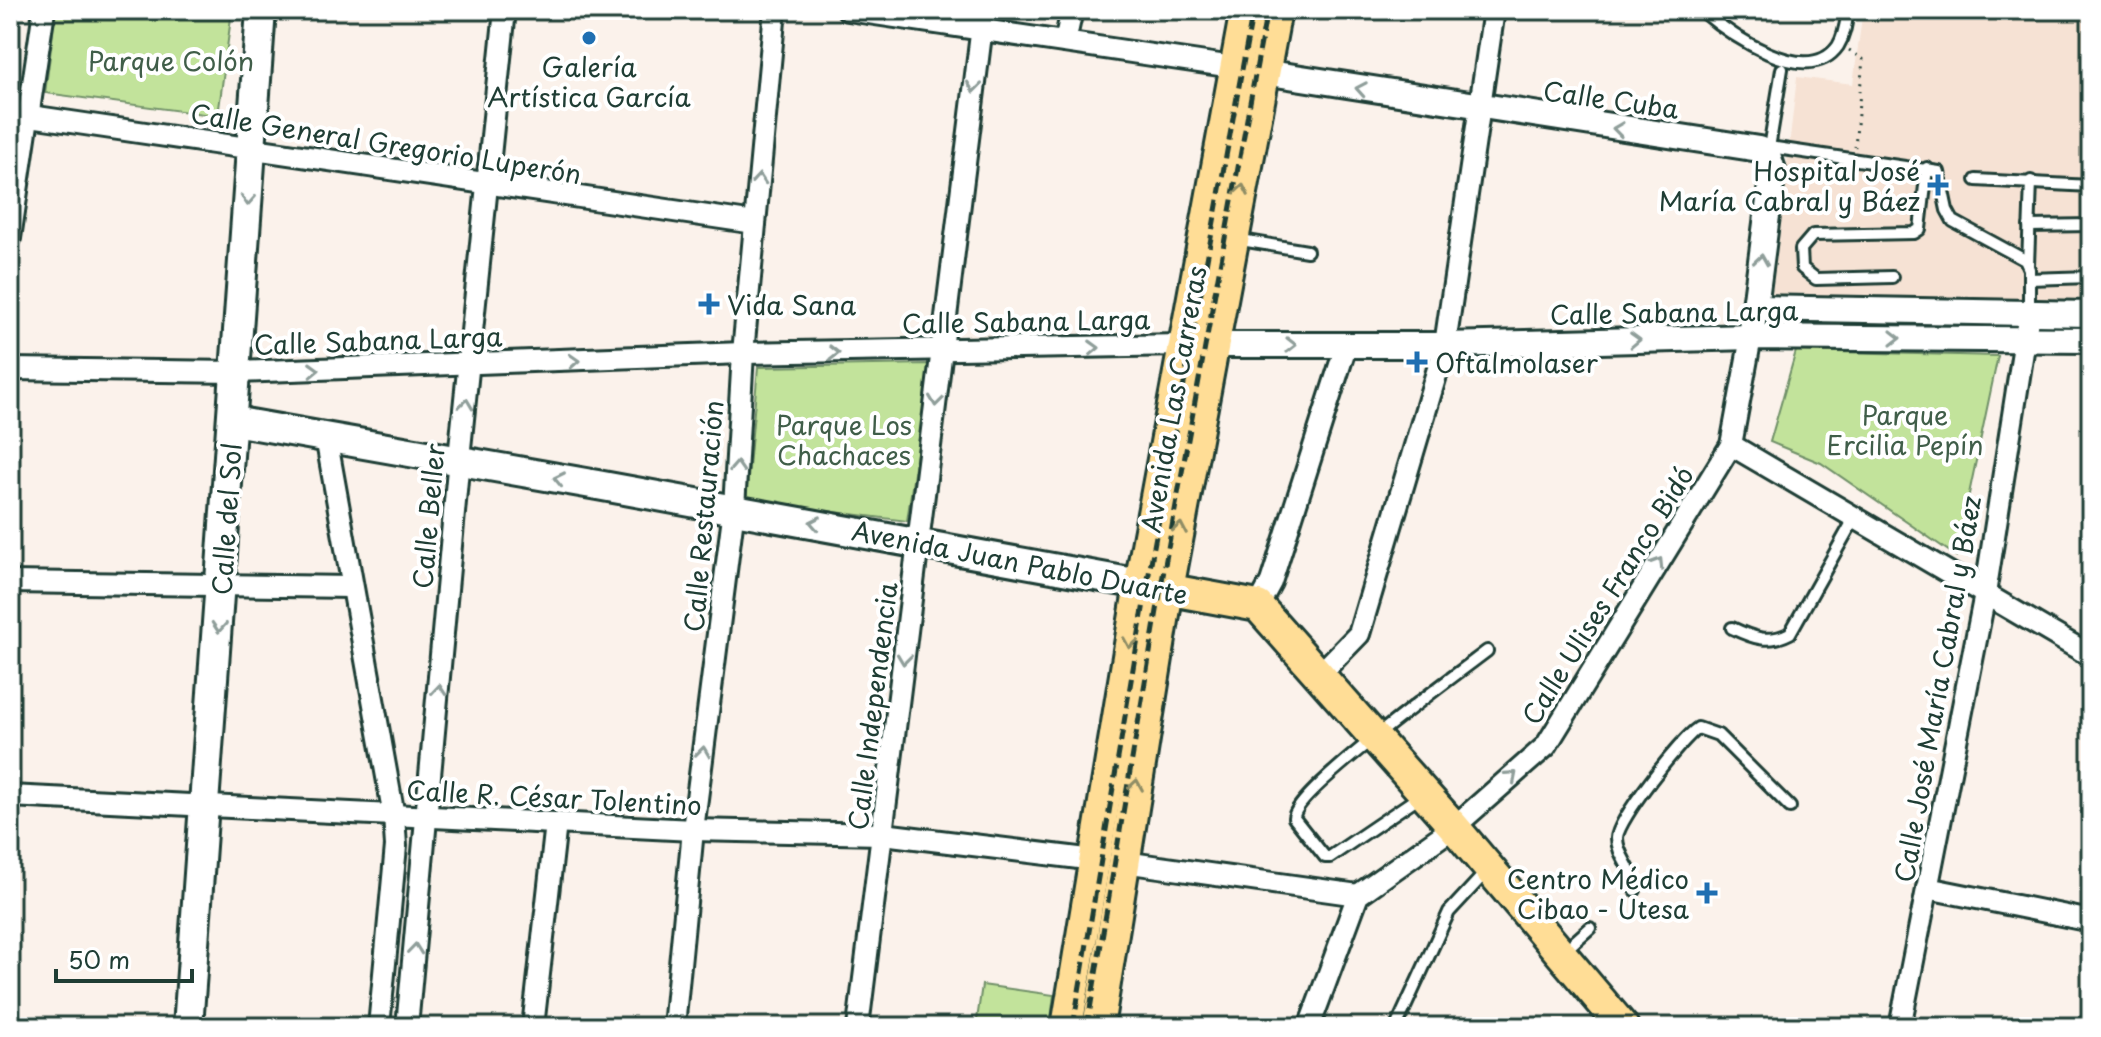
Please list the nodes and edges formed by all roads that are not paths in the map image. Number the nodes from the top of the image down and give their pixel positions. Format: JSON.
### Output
{"nodes":[{"id":1,"x":44,"y":10,"type":"edge"},
{"id":2,"x":261,"y":10,"type":"edge"},
{"id":3,"x":505,"y":10,"type":"edge"},
{"id":4,"x":775,"y":10,"type":"edge"},
{"id":5,"x":848,"y":10,"type":"edge"},
{"id":6,"x":1072,"y":10,"type":"edge"},
{"id":7,"x":1246,"y":10,"type":"edge"},
{"id":8,"x":1276,"y":10,"type":"edge"},
{"id":9,"x":1494,"y":10,"type":"edge"},
{"id":10,"x":1701,"y":10,"type":"edge"},
{"id":11,"x":1848,"y":10,"type":"edge"},
{"id":12,"x":983,"y":19,"type":"edge"},
{"id":13,"x":1065,"y":42,"type":"junction"},
{"id":14,"x":1233,"y":67,"type":"junction"},
{"id":15,"x":1782,"y":69,"type":"dead end"},
{"id":16,"x":1263,"y":72,"type":"junction"},
{"id":17,"x":1479,"y":108,"type":"junction"},
{"id":18,"x":19,"y":114,"type":"edge"},
{"id":19,"x":252,"y":150,"type":"junction"},
{"id":20,"x":1769,"y":151,"type":"junction"},
{"id":21,"x":1927,"y":168,"type":"junction"},
{"id":22,"x":1976,"y":180,"type":"dead end"},
{"id":23,"x":2031,"y":181,"type":"junction"},
{"id":24,"x":488,"y":186,"type":"junction"},
{"id":25,"x":2091,"y":186,"type":"edge"},
{"id":26,"x":755,"y":223,"type":"junction"},
{"id":27,"x":2091,"y":225,"type":"edge"},
{"id":28,"x":2029,"y":226,"type":"junction"},
{"id":29,"x":10,"y":238,"type":"edge"},
{"id":30,"x":1233,"y":239,"type":"junction"},
{"id":31,"x":1307,"y":251,"type":"dead end"},
{"id":32,"x":2028,"y":265,"type":"junction"},
{"id":33,"x":1892,"y":277,"type":"dead end"},
{"id":34,"x":2091,"y":277,"type":"edge"},
{"id":35,"x":2029,"y":279,"type":"junction"},
{"id":36,"x":1754,"y":308,"type":"junction"},
{"id":37,"x":2029,"y":313,"type":"junction"},
{"id":38,"x":2091,"y":314,"type":"edge"},
{"id":39,"x":1751,"y":337,"type":"junction"},
{"id":40,"x":2027,"y":340,"type":"junction"},
{"id":41,"x":2091,"y":340,"type":"edge"},
{"id":42,"x":1182,"y":345,"type":"junction"},
{"id":43,"x":1213,"y":345,"type":"junction"},
{"id":44,"x":1445,"y":345,"type":"junction"},
{"id":45,"x":1346,"y":346,"type":"junction"},
{"id":46,"x":943,"y":352,"type":"junction"},
{"id":47,"x":743,"y":353,"type":"junction"},
{"id":48,"x":470,"y":365,"type":"junction"},
{"id":49,"x":10,"y":369,"type":"edge"},
{"id":50,"x":236,"y":372,"type":"junction"},
{"id":51,"x":233,"y":421,"type":"junction"},
{"id":52,"x":326,"y":437,"type":"junction"},
{"id":53,"x":1731,"y":445,"type":"junction"},
{"id":54,"x":459,"y":458,"type":"junction"},
{"id":55,"x":734,"y":508,"type":"junction"},
{"id":56,"x":1854,"y":519,"type":"junction"},
{"id":57,"x":919,"y":543,"type":"junction"},
{"id":58,"x":10,"y":582,"type":"edge"},
{"id":59,"x":222,"y":584,"type":"junction"},
{"id":60,"x":1154,"y":586,"type":"junction"},
{"id":61,"x":352,"y":587,"type":"junction"},
{"id":62,"x":1985,"y":594,"type":"junction"},
{"id":63,"x":1258,"y":606,"type":"junction"},
{"id":64,"x":1732,"y":628,"type":"dead end"},
{"id":65,"x":1487,"y":651,"type":"dead end"},
{"id":66,"x":2091,"y":656,"type":"edge"},
{"id":67,"x":1320,"y":674,"type":"junction"},
{"id":68,"x":1374,"y":737,"type":"junction"},
{"id":69,"x":1424,"y":794,"type":"junction"},
{"id":70,"x":10,"y":796,"type":"edge"},
{"id":71,"x":206,"y":805,"type":"junction"},
{"id":72,"x":1790,"y":807,"type":"dead end"},
{"id":73,"x":394,"y":816,"type":"junction"},
{"id":74,"x":428,"y":817,"type":"junction"},
{"id":75,"x":556,"y":823,"type":"junction"},
{"id":76,"x":1454,"y":827,"type":"junction"},
{"id":77,"x":693,"y":830,"type":"junction"},
{"id":78,"x":883,"y":834,"type":"junction"},
{"id":79,"x":1109,"y":861,"type":"junction"},
{"id":80,"x":1488,"y":869,"type":"junction"},
{"id":81,"x":1927,"y":888,"type":"junction"},
{"id":82,"x":1635,"y":890,"type":"dead end"},
{"id":83,"x":1358,"y":895,"type":"junction"},
{"id":84,"x":2091,"y":921,"type":"edge"},
{"id":85,"x":1590,"y":928,"type":"dead end"},
{"id":86,"x":1561,"y":953,"type":"junction"},
{"id":87,"x":188,"y":1027,"type":"edge"},
{"id":88,"x":379,"y":1027,"type":"edge"},
{"id":89,"x":407,"y":1027,"type":"edge"},
{"id":90,"x":533,"y":1027,"type":"edge"},
{"id":91,"x":674,"y":1027,"type":"edge"},
{"id":92,"x":858,"y":1027,"type":"edge"},
{"id":93,"x":1067,"y":1027,"type":"edge"},
{"id":94,"x":1098,"y":1027,"type":"edge"},
{"id":95,"x":1309,"y":1027,"type":"edge"},
{"id":96,"x":1396,"y":1027,"type":"edge"},
{"id":97,"x":1623,"y":1027,"type":"edge"},
{"id":98,"x":1900,"y":1027,"type":"edge"}],
"edges":[{"from":1,"to":18,"type":"street"},
{"from":2,"to":19,"type":"main road","name":"Calle del Sol"},
{"from":3,"to":24,"type":"street","name":"Calle Beller"},
{"from":26,"to":4,"type":"street","name":"Calle Restauración","one_way":true},
{"from":5,"to":12,"type":"street"},
{"from":6,"to":13,"type":"street"},
{"from":7,"to":14,"type":"main road","name":"Avenida Las Carreras"},
{"from":8,"to":16,"type":"main road","name":"Avenida Las Carreras"},
{"from":9,"to":17,"type":"street"},
{"from":10,"to":11,"type":"lane"},
{"from":12,"to":13,"type":"street"},
{"from":12,"to":46,"type":"street","name":"Calle Independencia","one_way":true},
{"from":13,"to":14,"type":"street"},
{"from":14,"to":42,"type":"main road","name":"Avenida Las Carreras"},
{"from":15,"to":20,"type":"lane"},
{"from":17,"to":16,"type":"street","name":"Calle Cuba","one_way":true},
{"from":30,"to":16,"type":"main road","name":"Avenida Las Carreras","one_way":true},
{"from":20,"to":17,"type":"street","name":"Calle Cuba","one_way":true},
{"from":17,"to":44,"type":"street"},
{"from":18,"to":19,"type":"street","name":"Calle General Gregorio Luperón"},
{"from":18,"to":29,"type":"street"},
{"from":19,"to":24,"type":"street","name":"Calle General Gregorio Luperón"},
{"from":19,"to":50,"type":"main road","name":"Calle del Sol","one_way":true},
{"from":20,"to":21,"type":"lane"},
{"from":36,"to":20,"type":"street","one_way":true},
{"from":21,"to":32,"type":"lane"},
{"from":21,"to":33,"type":"lane"},
{"from":22,"to":23,"type":"lane"},
{"from":23,"to":25,"type":"lane"},
{"from":23,"to":28,"type":"lane"},
{"from":24,"to":26,"type":"street","name":"Calle General Gregorio Luperón"},
{"from":24,"to":48,"type":"street","name":"Calle Beller"},
{"from":26,"to":47,"type":"street","name":"Calle Restauración"},
{"from":27,"to":28,"type":"lane"},
{"from":28,"to":32,"type":"lane"},
{"from":30,"to":31,"type":"lane"},
{"from":30,"to":43,"type":"main road","name":"Avenida Las Carreras"},
{"from":32,"to":35,"type":"lane"},
{"from":34,"to":35,"type":"lane"},
{"from":35,"to":37,"type":"lane"},
{"from":36,"to":37,"type":"street","name":"Calle Sabana Larga"},
{"from":36,"to":39,"type":"street"},
{"from":37,"to":38,"type":"street","name":"Calle Sabana Larga"},
{"from":37,"to":40,"type":"street","name":"Calle José María Cabral y Báez"},
{"from":39,"to":40,"type":"street","name":"Calle Sabana Larga","one_way":true},
{"from":44,"to":39,"type":"street","name":"Calle Sabana Larga","one_way":true},
{"from":39,"to":53,"type":"street","name":"Calle Ulises Franco Bidó"},
{"from":40,"to":41,"type":"street","name":"Calle Sabana Larga"},
{"from":40,"to":62,"type":"street","name":"Calle José María Cabral y Báez"},
{"from":42,"to":43,"type":"street","name":"Calle Sabana Larga"},
{"from":46,"to":42,"type":"street","name":"Calle Sabana Larga","one_way":true},
{"from":42,"to":60,"type":"main road","name":"Avenida Las Carreras"},
{"from":43,"to":45,"type":"street","name":"Calle Sabana Larga","one_way":true},
{"from":60,"to":43,"type":"main road","name":"Avenida Las Carreras","one_way":true},
{"from":44,"to":45,"type":"street","name":"Calle Sabana Larga"},
{"from":44,"to":67,"type":"street"},
{"from":45,"to":63,"type":"street"},
{"from":47,"to":46,"type":"street","name":"Calle Sabana Larga","one_way":true},
{"from":46,"to":57,"type":"street","name":"Calle Independencia","one_way":true},
{"from":48,"to":47,"type":"street","name":"Calle Sabana Larga","one_way":true},
{"from":55,"to":47,"type":"street","name":"Calle Restauración","one_way":true},
{"from":50,"to":48,"type":"street","name":"Calle Sabana Larga","one_way":true},
{"from":54,"to":48,"type":"street","name":"Calle Beller","one_way":true},
{"from":49,"to":50,"type":"street","name":"Calle Sabana Larga"},
{"from":50,"to":51,"type":"main road","name":"Calle del Sol"},
{"from":51,"to":52,"type":"main road","name":"Avenida Juan Pablo Duarte"},
{"from":51,"to":59,"type":"main road","name":"Calle del Sol"},
{"from":52,"to":54,"type":"main road","name":"Avenida Juan Pablo Duarte"},
{"from":52,"to":61,"type":"street"},
{"from":53,"to":56,"type":"street"},
{"from":76,"to":53,"type":"street","name":"Calle Ulises Franco Bidó","one_way":true},
{"from":55,"to":54,"type":"main road","name":"Avenida Juan Pablo Duarte","one_way":true},
{"from":74,"to":54,"type":"street","name":"Calle Beller","one_way":true},
{"from":57,"to":55,"type":"main road","name":"Avenida Juan Pablo Duarte","one_way":true},
{"from":77,"to":55,"type":"street","name":"Calle Restauración","one_way":true},
{"from":56,"to":62,"type":"street"},
{"from":56,"to":64,"type":"lane"},
{"from":57,"to":60,"type":"main road","name":"Avenida Juan Pablo Duarte"},
{"from":57,"to":78,"type":"street","name":"Calle Independencia","one_way":true},
{"from":58,"to":59,"type":"street"},
{"from":59,"to":61,"type":"street"},
{"from":59,"to":71,"type":"main road","name":"Calle del Sol","one_way":true},
{"from":60,"to":63,"type":"main road","name":"Avenida Juan Pablo Duarte"},
{"from":60,"to":79,"type":"main road","name":"Avenida Las Carreras"},
{"from":61,"to":73,"type":"street"},
{"from":62,"to":66,"type":"street"},
{"from":62,"to":81,"type":"street","name":"Calle José María Cabral y Báez"},
{"from":63,"to":67,"type":"main road"},
{"from":65,"to":68,"type":"lane"},
{"from":67,"to":68,"type":"main road"},
{"from":68,"to":69,"type":"main road"},
{"from":68,"to":69,"type":"lane"},
{"from":69,"to":76,"type":"main road"},
{"from":70,"to":71,"type":"street","name":"Calle R. César Tolentino"},
{"from":71,"to":73,"type":"street","name":"Calle R. César Tolentino"},
{"from":71,"to":87,"type":"main road","name":"Calle del Sol"},
{"from":72,"to":82,"type":"lane"},
{"from":73,"to":74,"type":"street","name":"Calle R. César Tolentino"},
{"from":73,"to":88,"type":"street"},
{"from":74,"to":75,"type":"street","name":"Calle R. César Tolentino"},
{"from":89,"to":74,"type":"street","name":"Calle Beller","one_way":true},
{"from":75,"to":77,"type":"street","name":"Calle R. César Tolentino"},
{"from":75,"to":90,"type":"street"},
{"from":76,"to":80,"type":"main road"},
{"from":76,"to":83,"type":"street","name":"Calle Ulises Franco Bidó"},
{"from":77,"to":78,"type":"street","name":"Calle R. César Tolentino"},
{"from":77,"to":91,"type":"street","name":"Calle Restauración"},
{"from":78,"to":79,"type":"street","name":"Calle R. César Tolentino"},
{"from":78,"to":92,"type":"street","name":"Calle Independencia"},
{"from":79,"to":83,"type":"street","name":"Calle R. César Tolentino"},
{"from":79,"to":93,"type":"main road","name":"Avenida Las Carreras"},
{"from":79,"to":94,"type":"main road","name":"Avenida Las Carreras"},
{"from":80,"to":86,"type":"main road"},
{"from":80,"to":96,"type":"lane"},
{"from":81,"to":84,"type":"street"},
{"from":81,"to":98,"type":"street","name":"Calle José María Cabral y Báez"},
{"from":83,"to":95,"type":"street"},
{"from":85,"to":86,"type":"lane"},
{"from":86,"to":97,"type":"main road"}]}
